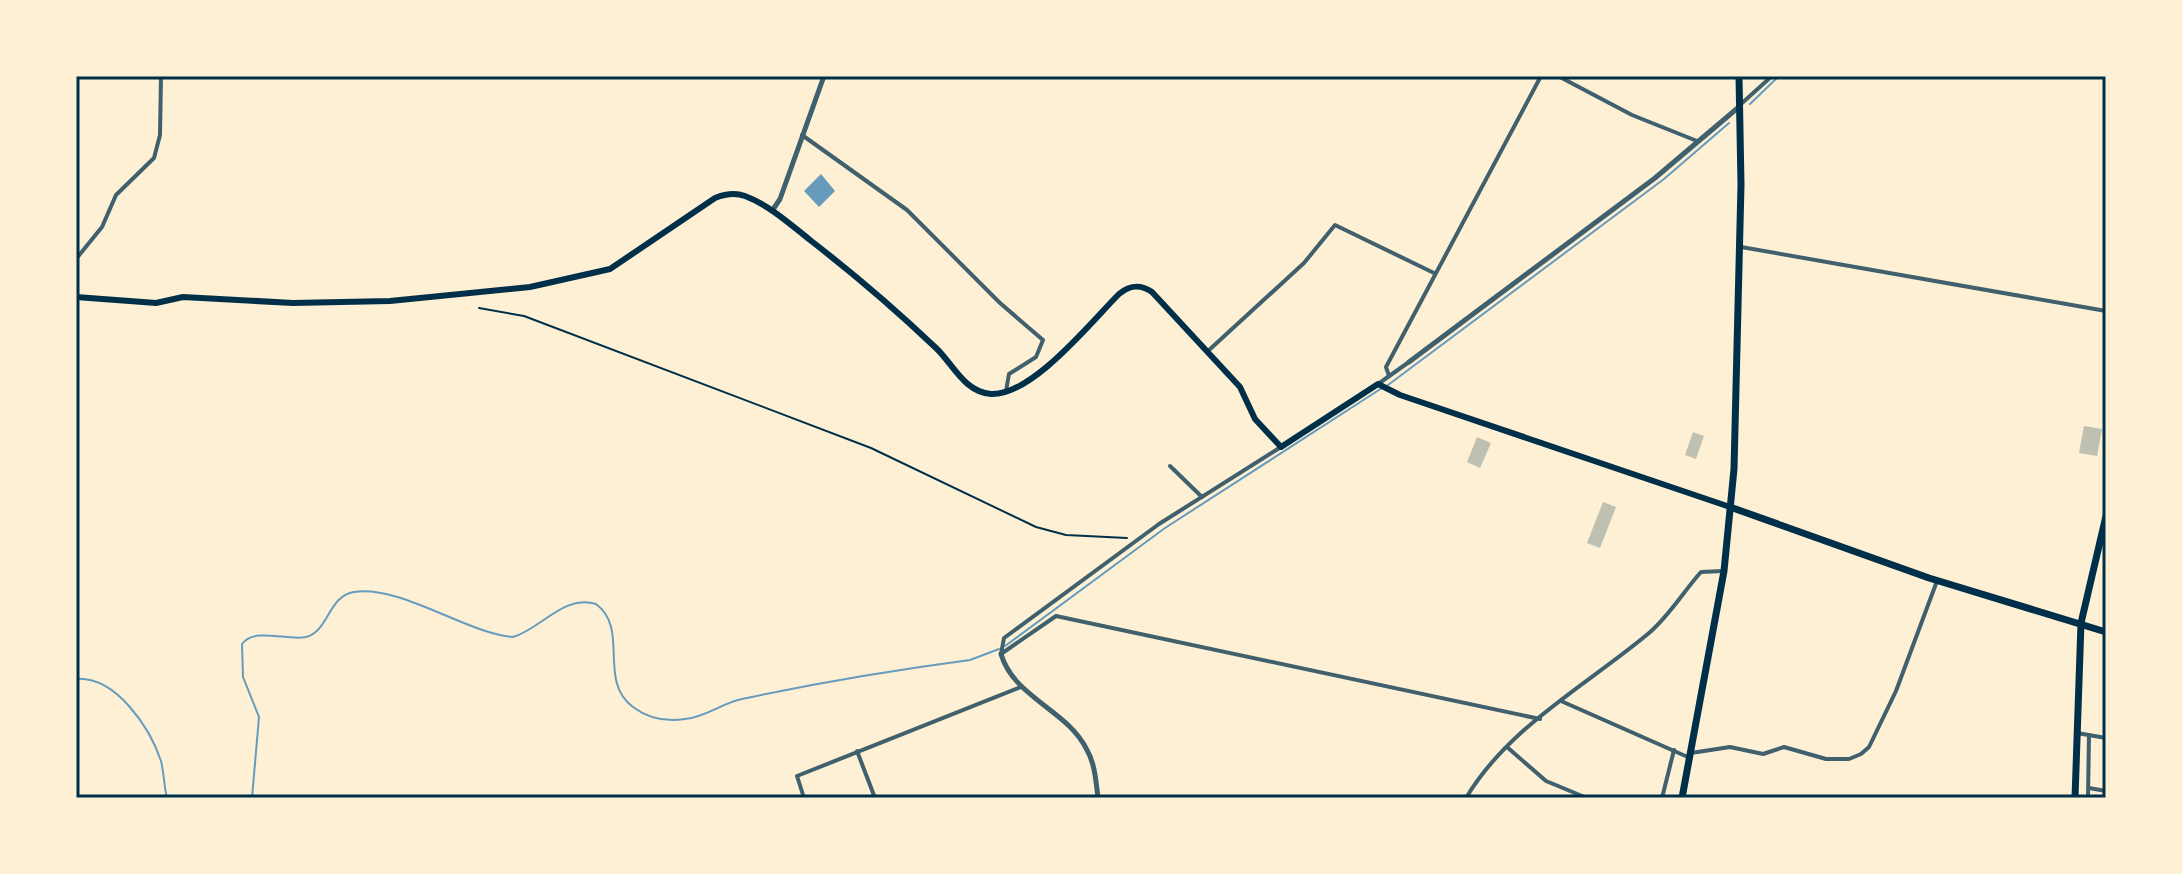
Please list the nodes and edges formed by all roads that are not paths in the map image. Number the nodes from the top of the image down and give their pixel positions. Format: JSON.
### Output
{"nodes":[{"id":1,"x":161,"y":76,"type":"edge"},
{"id":2,"x":1541,"y":76,"type":"edge"},
{"id":3,"x":1558,"y":76,"type":"edge"},
{"id":4,"x":1739,"y":76,"type":"edge"},
{"id":5,"x":1772,"y":76,"type":"edge"},
{"id":6,"x":821,"y":77,"type":"edge"},
{"id":7,"x":1740,"y":105,"type":"junction"},
{"id":8,"x":802,"y":135,"type":"junction"},
{"id":9,"x":1700,"y":142,"type":"junction"},
{"id":10,"x":772,"y":211,"type":"junction"},
{"id":11,"x":1739,"y":247,"type":"junction"},
{"id":12,"x":76,"y":259,"type":"edge"},
{"id":13,"x":1434,"y":273,"type":"junction"},
{"id":14,"x":76,"y":297,"type":"edge"},
{"id":15,"x":2106,"y":311,"type":"edge"},
{"id":16,"x":1208,"y":351,"type":"junction"},
{"id":17,"x":1409,"y":362,"type":"joint"},
{"id":18,"x":1389,"y":376,"type":"junction"},
{"id":19,"x":1382,"y":386,"type":"junction"},
{"id":20,"x":1006,"y":391,"type":"junction"},
{"id":21,"x":1281,"y":447,"type":"junction"},
{"id":22,"x":1170,"y":466,"type":"dead end"},
{"id":23,"x":1202,"y":497,"type":"junction"},
{"id":24,"x":1730,"y":507,"type":"junction"},
{"id":25,"x":2106,"y":516,"type":"edge"},
{"id":26,"x":1724,"y":571,"type":"junction"},
{"id":27,"x":1937,"y":581,"type":"junction"},
{"id":28,"x":2081,"y":623,"type":"junction"},
{"id":29,"x":2106,"y":632,"type":"edge"},
{"id":30,"x":1001,"y":650,"type":"junction"},
{"id":31,"x":1021,"y":687,"type":"junction"},
{"id":32,"x":1561,"y":701,"type":"junction"},
{"id":33,"x":1540,"y":719,"type":"junction"},
{"id":34,"x":2076,"y":733,"type":"junction"},
{"id":35,"x":2089,"y":735,"type":"junction"},
{"id":36,"x":2106,"y":738,"type":"edge"},
{"id":37,"x":1507,"y":747,"type":"junction"},
{"id":38,"x":1674,"y":750,"type":"junction"},
{"id":39,"x":857,"y":751,"type":"junction"},
{"id":40,"x":1690,"y":756,"type":"junction"},
{"id":41,"x":2088,"y":788,"type":"junction"},
{"id":42,"x":2106,"y":791,"type":"edge"},
{"id":43,"x":804,"y":798,"type":"edge"},
{"id":44,"x":875,"y":798,"type":"edge"},
{"id":45,"x":1098,"y":798,"type":"edge"},
{"id":46,"x":1466,"y":798,"type":"edge"},
{"id":47,"x":1587,"y":798,"type":"edge"},
{"id":48,"x":1662,"y":798,"type":"edge"},
{"id":49,"x":1682,"y":798,"type":"edge"},
{"id":50,"x":2075,"y":798,"type":"edge"},
{"id":51,"x":2088,"y":798,"type":"edge"}],
"edges":[{"from":1,"to":12,"type":"street"},
{"from":2,"to":13,"type":"street"},
{"from":3,"to":9,"type":"street"},
{"from":4,"to":7,"type":"main road"},
{"from":5,"to":7,"type":"street"},
{"from":6,"to":8,"type":"street"},
{"from":7,"to":9,"type":"street"},
{"from":7,"to":11,"type":"main road"},
{"from":8,"to":10,"type":"street"},
{"from":8,"to":20,"type":"street"},
{"from":9,"to":17,"type":"street"},
{"from":10,"to":14,"type":"main road"},
{"from":10,"to":20,"type":"main road"},
{"from":11,"to":15,"type":"street"},
{"from":11,"to":24,"type":"main road"},
{"from":13,"to":16,"type":"street"},
{"from":13,"to":18,"type":"street"},
{"from":16,"to":20,"type":"main road"},
{"from":16,"to":21,"type":"main road"},
{"from":17,"to":18,"type":"street"},
{"from":18,"to":19,"type":"street"},
{"from":19,"to":21,"type":"main road"},
{"from":19,"to":24,"type":"main road"},
{"from":21,"to":23,"type":"street"},
{"from":22,"to":23,"type":"street"},
{"from":23,"to":30,"type":"street"},
{"from":24,"to":26,"type":"main road"},
{"from":24,"to":27,"type":"main road"},
{"from":25,"to":28,"type":"main road"},
{"from":26,"to":32,"type":"street"},
{"from":26,"to":40,"type":"main road"},
{"from":27,"to":28,"type":"main road"},
{"from":27,"to":40,"type":"street"},
{"from":28,"to":29,"type":"main road"},
{"from":28,"to":34,"type":"main road"},
{"from":30,"to":31,"type":"street"},
{"from":30,"to":33,"type":"street"},
{"from":31,"to":39,"type":"street"},
{"from":31,"to":45,"type":"street"},
{"from":32,"to":33,"type":"street"},
{"from":32,"to":38,"type":"street"},
{"from":33,"to":37,"type":"street"},
{"from":34,"to":35,"type":"street"},
{"from":34,"to":50,"type":"main road"},
{"from":35,"to":36,"type":"street"},
{"from":35,"to":41,"type":"street"},
{"from":37,"to":46,"type":"street"},
{"from":37,"to":47,"type":"street"},
{"from":38,"to":40,"type":"street"},
{"from":38,"to":48,"type":"street"},
{"from":39,"to":43,"type":"street"},
{"from":39,"to":44,"type":"street"},
{"from":40,"to":49,"type":"main road"},
{"from":41,"to":42,"type":"street"},
{"from":41,"to":51,"type":"street"}]}
